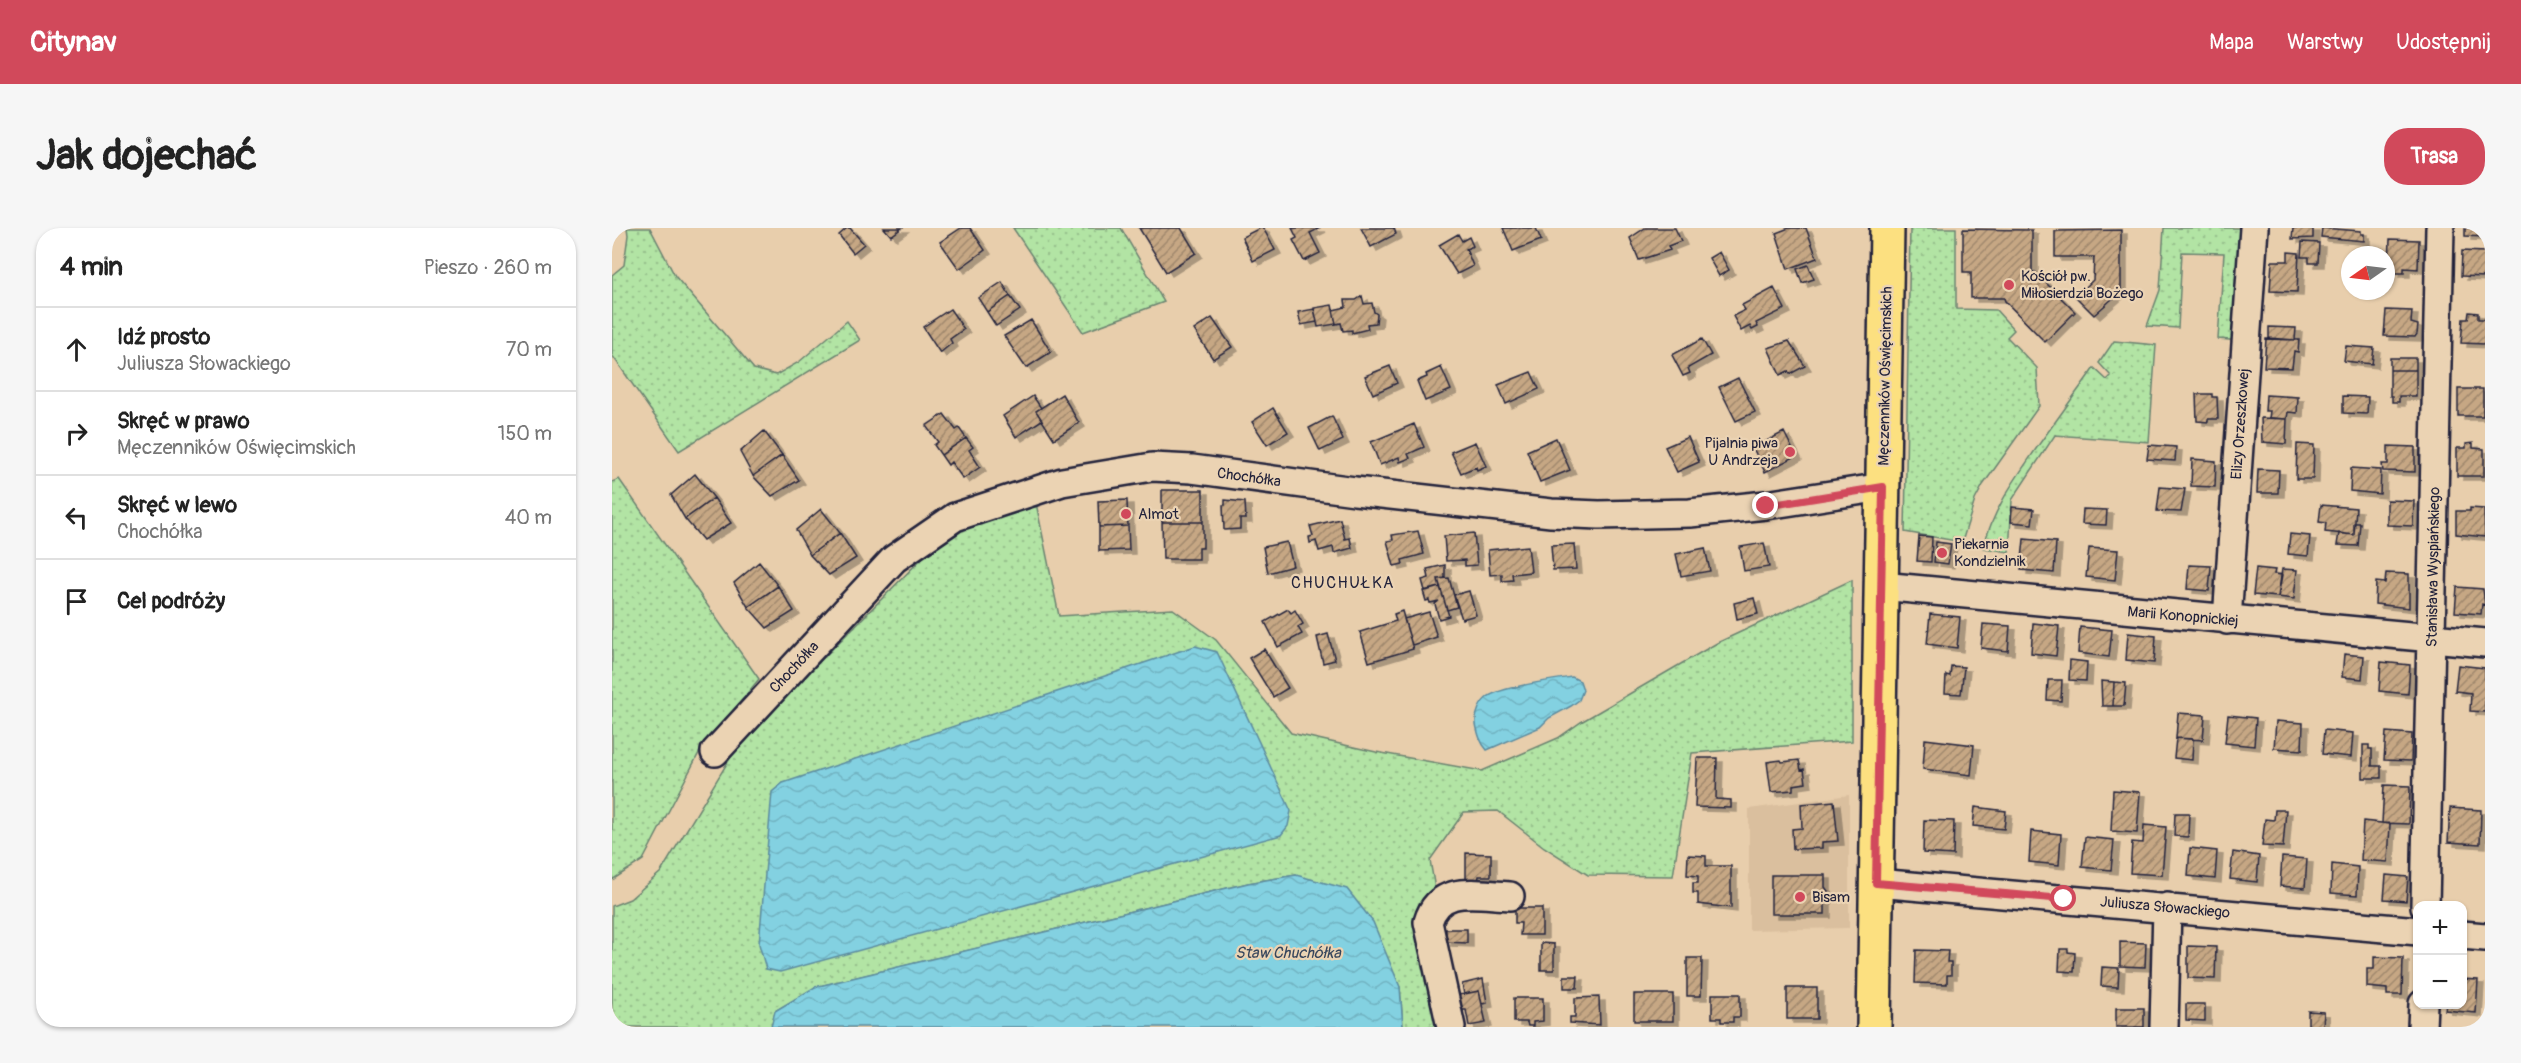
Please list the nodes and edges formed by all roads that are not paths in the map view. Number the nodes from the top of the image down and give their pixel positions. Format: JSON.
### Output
{"nodes":[{"id":1,"x":1887,"y":228,"type":"edge"},
{"id":2,"x":2254,"y":228,"type":"edge"},
{"id":3,"x":2440,"y":228,"type":"edge"},
{"id":4,"x":1883,"y":487,"type":"junction"},
{"id":5,"x":1881,"y":586,"type":"junction"},
{"id":6,"x":2227,"y":620,"type":"junction"},
{"id":7,"x":2432,"y":639,"type":"junction"},
{"id":8,"x":2485,"y":644,"type":"edge"},
{"id":9,"x":715,"y":752,"type":"dead end"},
{"id":10,"x":1876,"y":883,"type":"junction"},
{"id":11,"x":1510,"y":896,"type":"dead end"},
{"id":12,"x":2425,"y":901,"type":"edge"},
{"id":13,"x":2167,"y":907,"type":"junction"},
{"id":14,"x":2413,"y":931,"type":"edge"},
{"id":15,"x":2467,"y":935,"type":"edge"},
{"id":16,"x":2485,"y":937,"type":"edge"},
{"id":17,"x":2423,"y":1009,"type":"edge"},
{"id":18,"x":1451,"y":1027,"type":"edge"},
{"id":19,"x":1874,"y":1027,"type":"edge"},
{"id":20,"x":2164,"y":1027,"type":"edge"},
{"id":21,"x":2422,"y":1027,"type":"edge"}],
"edges":[{"from":1,"to":4,"type":"main road","name":"Męczenników Oświęcimskich"},
{"from":2,"to":6,"type":"street","name":"Elizy Orzeszkowej"},
{"from":3,"to":7,"type":"street","name":"Stanisława Wyspiańskiego"},
{"from":4,"to":5,"type":"main road","name":"Męczenników Oświęcimskich"},
{"from":4,"to":9,"type":"street","name":"Chochółka"},
{"from":5,"to":6,"type":"street","name":"Marii Konopnickiej"},
{"from":5,"to":10,"type":"main road","name":"Męczenników Oświęcimskich"},
{"from":6,"to":7,"type":"street","name":"Marii Konopnickiej"},
{"from":7,"to":8,"type":"street","name":"Marii Konopnickiej"},
{"from":7,"to":12,"type":"street","name":"Stanisława Wyspiańskiego"},
{"from":10,"to":13,"type":"street","name":"Juliusza Słowackiego"},
{"from":10,"to":19,"type":"main road","name":"Męczenników Oświęcimskich"},
{"from":11,"to":18,"type":"street"},
{"from":13,"to":14,"type":"street","name":"Juliusza Słowackiego"},
{"from":13,"to":20,"type":"street"},
{"from":15,"to":16,"type":"street"},
{"from":17,"to":21,"type":"street"}]}
